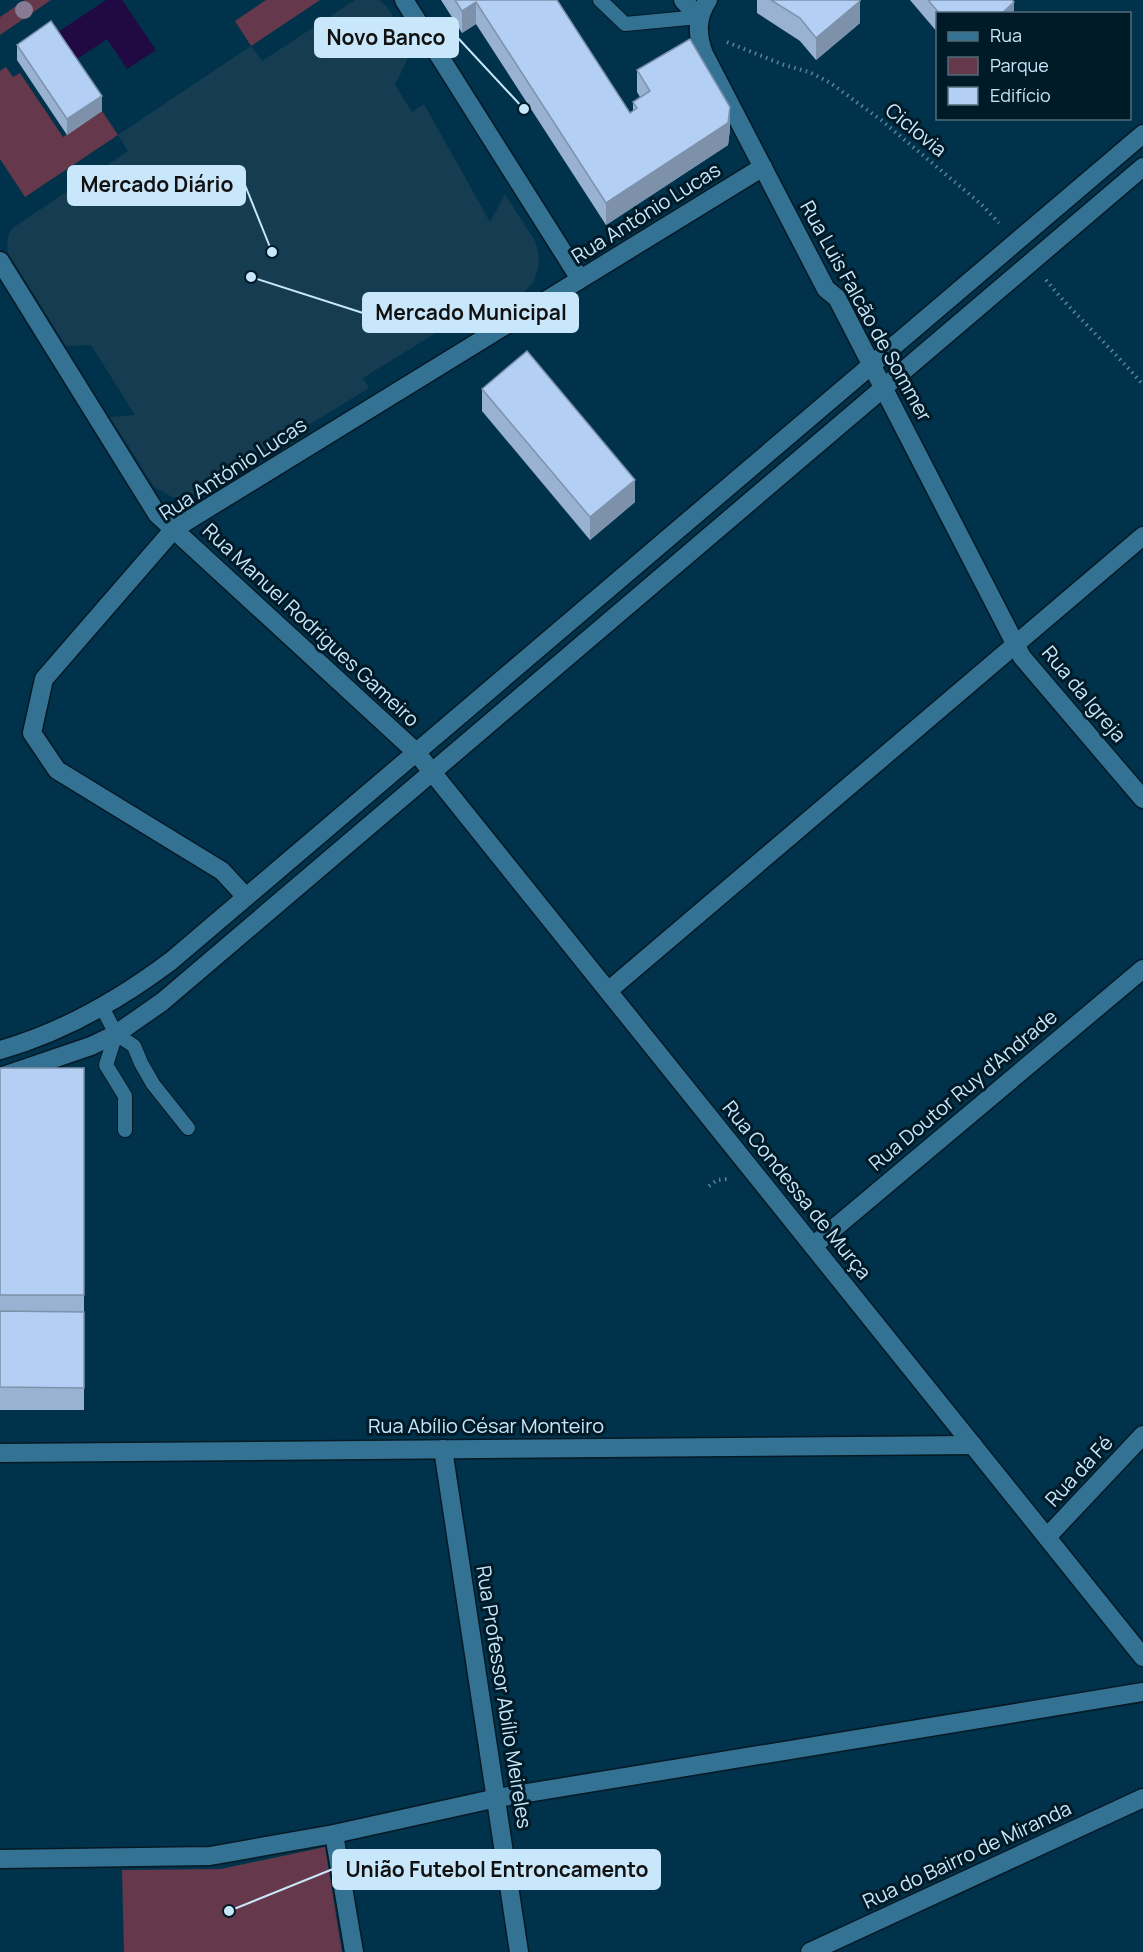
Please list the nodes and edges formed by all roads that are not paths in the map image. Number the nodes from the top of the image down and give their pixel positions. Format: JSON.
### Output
{"nodes":[{"id":1,"x":404,"y":0,"type":"edge"},
{"id":2,"x":600,"y":0,"type":"edge"},
{"id":3,"x":683,"y":0,"type":"edge"},
{"id":4,"x":708,"y":0,"type":"edge"},
{"id":5,"x":699,"y":24,"type":"junction"},
{"id":6,"x":1143,"y":134,"type":"edge"},
{"id":7,"x":763,"y":167,"type":"junction"},
{"id":8,"x":1143,"y":167,"type":"edge"},
{"id":9,"x":0,"y":261,"type":"edge"},
{"id":10,"x":580,"y":279,"type":"junction"},
{"id":11,"x":872,"y":365,"type":"junction"},
{"id":12,"x":884,"y":388,"type":"junction"},
{"id":13,"x":174,"y":530,"type":"junction"},
{"id":14,"x":1143,"y":536,"type":"edge"},
{"id":15,"x":1016,"y":644,"type":"junction"},
{"id":16,"x":416,"y":752,"type":"junction"},
{"id":17,"x":432,"y":772,"type":"junction"},
{"id":18,"x":1143,"y":799,"type":"edge"},
{"id":19,"x":246,"y":897,"type":"junction"},
{"id":20,"x":1143,"y":969,"type":"edge"},
{"id":21,"x":608,"y":992,"type":"junction"},
{"id":22,"x":102,"y":1007,"type":"junction"},
{"id":23,"x":116,"y":1034,"type":"junction"},
{"id":24,"x":0,"y":1050,"type":"edge"},
{"id":25,"x":0,"y":1077,"type":"edge"},
{"id":26,"x":188,"y":1128,"type":"dead end"},
{"id":27,"x":125,"y":1130,"type":"dead end"},
{"id":28,"x":813,"y":1246,"type":"junction"},
{"id":29,"x":1143,"y":1435,"type":"edge"},
{"id":30,"x":973,"y":1445,"type":"junction"},
{"id":31,"x":443,"y":1449,"type":"junction"},
{"id":32,"x":0,"y":1453,"type":"edge"},
{"id":33,"x":1047,"y":1537,"type":"junction"},
{"id":34,"x":1143,"y":1657,"type":"edge"},
{"id":35,"x":1143,"y":1692,"type":"edge"},
{"id":36,"x":497,"y":1798,"type":"junction"},
{"id":37,"x":1143,"y":1798,"type":"edge"},
{"id":38,"x":334,"y":1834,"type":"junction"},
{"id":39,"x":0,"y":1859,"type":"edge"},
{"id":40,"x":354,"y":1952,"type":"edge"},
{"id":41,"x":519,"y":1952,"type":"edge"},
{"id":42,"x":810,"y":1952,"type":"edge"}],
"edges":[{"from":1,"to":10,"type":"street"},
{"from":2,"to":5,"type":"lane"},
{"from":3,"to":5,"type":"street","name":"Rua Luis Falcão de Sommer"},
{"from":4,"to":5,"type":"street"},
{"from":5,"to":7,"type":"street","name":"Rua Luis Falcão de Sommer"},
{"from":6,"to":11,"type":"street"},
{"from":7,"to":10,"type":"street","name":"Rua António Lucas"},
{"from":7,"to":11,"type":"street","name":"Rua Luis Falcão de Sommer"},
{"from":8,"to":12,"type":"street"},
{"from":9,"to":13,"type":"street","name":"Rua Manuel Rodrigues Gameiro"},
{"from":10,"to":13,"type":"street","name":"Rua António Lucas"},
{"from":11,"to":12,"type":"street","name":"Rua Luis Falcão de Sommer"},
{"from":11,"to":16,"type":"street"},
{"from":12,"to":15,"type":"street","name":"Rua Luis Falcão de Sommer"},
{"from":12,"to":17,"type":"street"},
{"from":13,"to":16,"type":"street","name":"Rua Manuel Rodrigues Gameiro"},
{"from":13,"to":19,"type":"street","name":"Rua António Lucas"},
{"from":14,"to":15,"type":"street"},
{"from":15,"to":18,"type":"street","name":"Rua da Igreja"},
{"from":15,"to":21,"type":"street"},
{"from":16,"to":17,"type":"street","name":"Rua Condessa de Murça"},
{"from":16,"to":19,"type":"street"},
{"from":17,"to":21,"type":"street","name":"Rua Condessa de Murça"},
{"from":17,"to":23,"type":"street"},
{"from":19,"to":22,"type":"street"},
{"from":20,"to":28,"type":"street","name":"Rua Doutor Ruy d'Andrade"},
{"from":21,"to":28,"type":"street","name":"Rua Condessa de Murça"},
{"from":22,"to":23,"type":"lane"},
{"from":22,"to":24,"type":"street"},
{"from":23,"to":25,"type":"street"},
{"from":23,"to":26,"type":"lane"},
{"from":23,"to":27,"type":"lane"},
{"from":28,"to":30,"type":"street","name":"Rua Condessa de Murça"},
{"from":29,"to":33,"type":"street","name":"Rua da Fé"},
{"from":30,"to":31,"type":"street","name":"Rua Abílio César Monteiro"},
{"from":30,"to":33,"type":"street","name":"Rua Condessa de Murça"},
{"from":31,"to":32,"type":"street","name":"Rua Abílio César Monteiro"},
{"from":31,"to":36,"type":"street","name":"Rua Professor Abílio Meireles"},
{"from":33,"to":34,"type":"street","name":"Rua Condessa de Murça"},
{"from":35,"to":36,"type":"street"},
{"from":36,"to":38,"type":"street"},
{"from":36,"to":41,"type":"street","name":"Rua Professor Abílio Meireles"},
{"from":37,"to":42,"type":"street","name":"Rua do Bairro de Miranda"},
{"from":38,"to":39,"type":"street"},
{"from":38,"to":40,"type":"street"}]}
